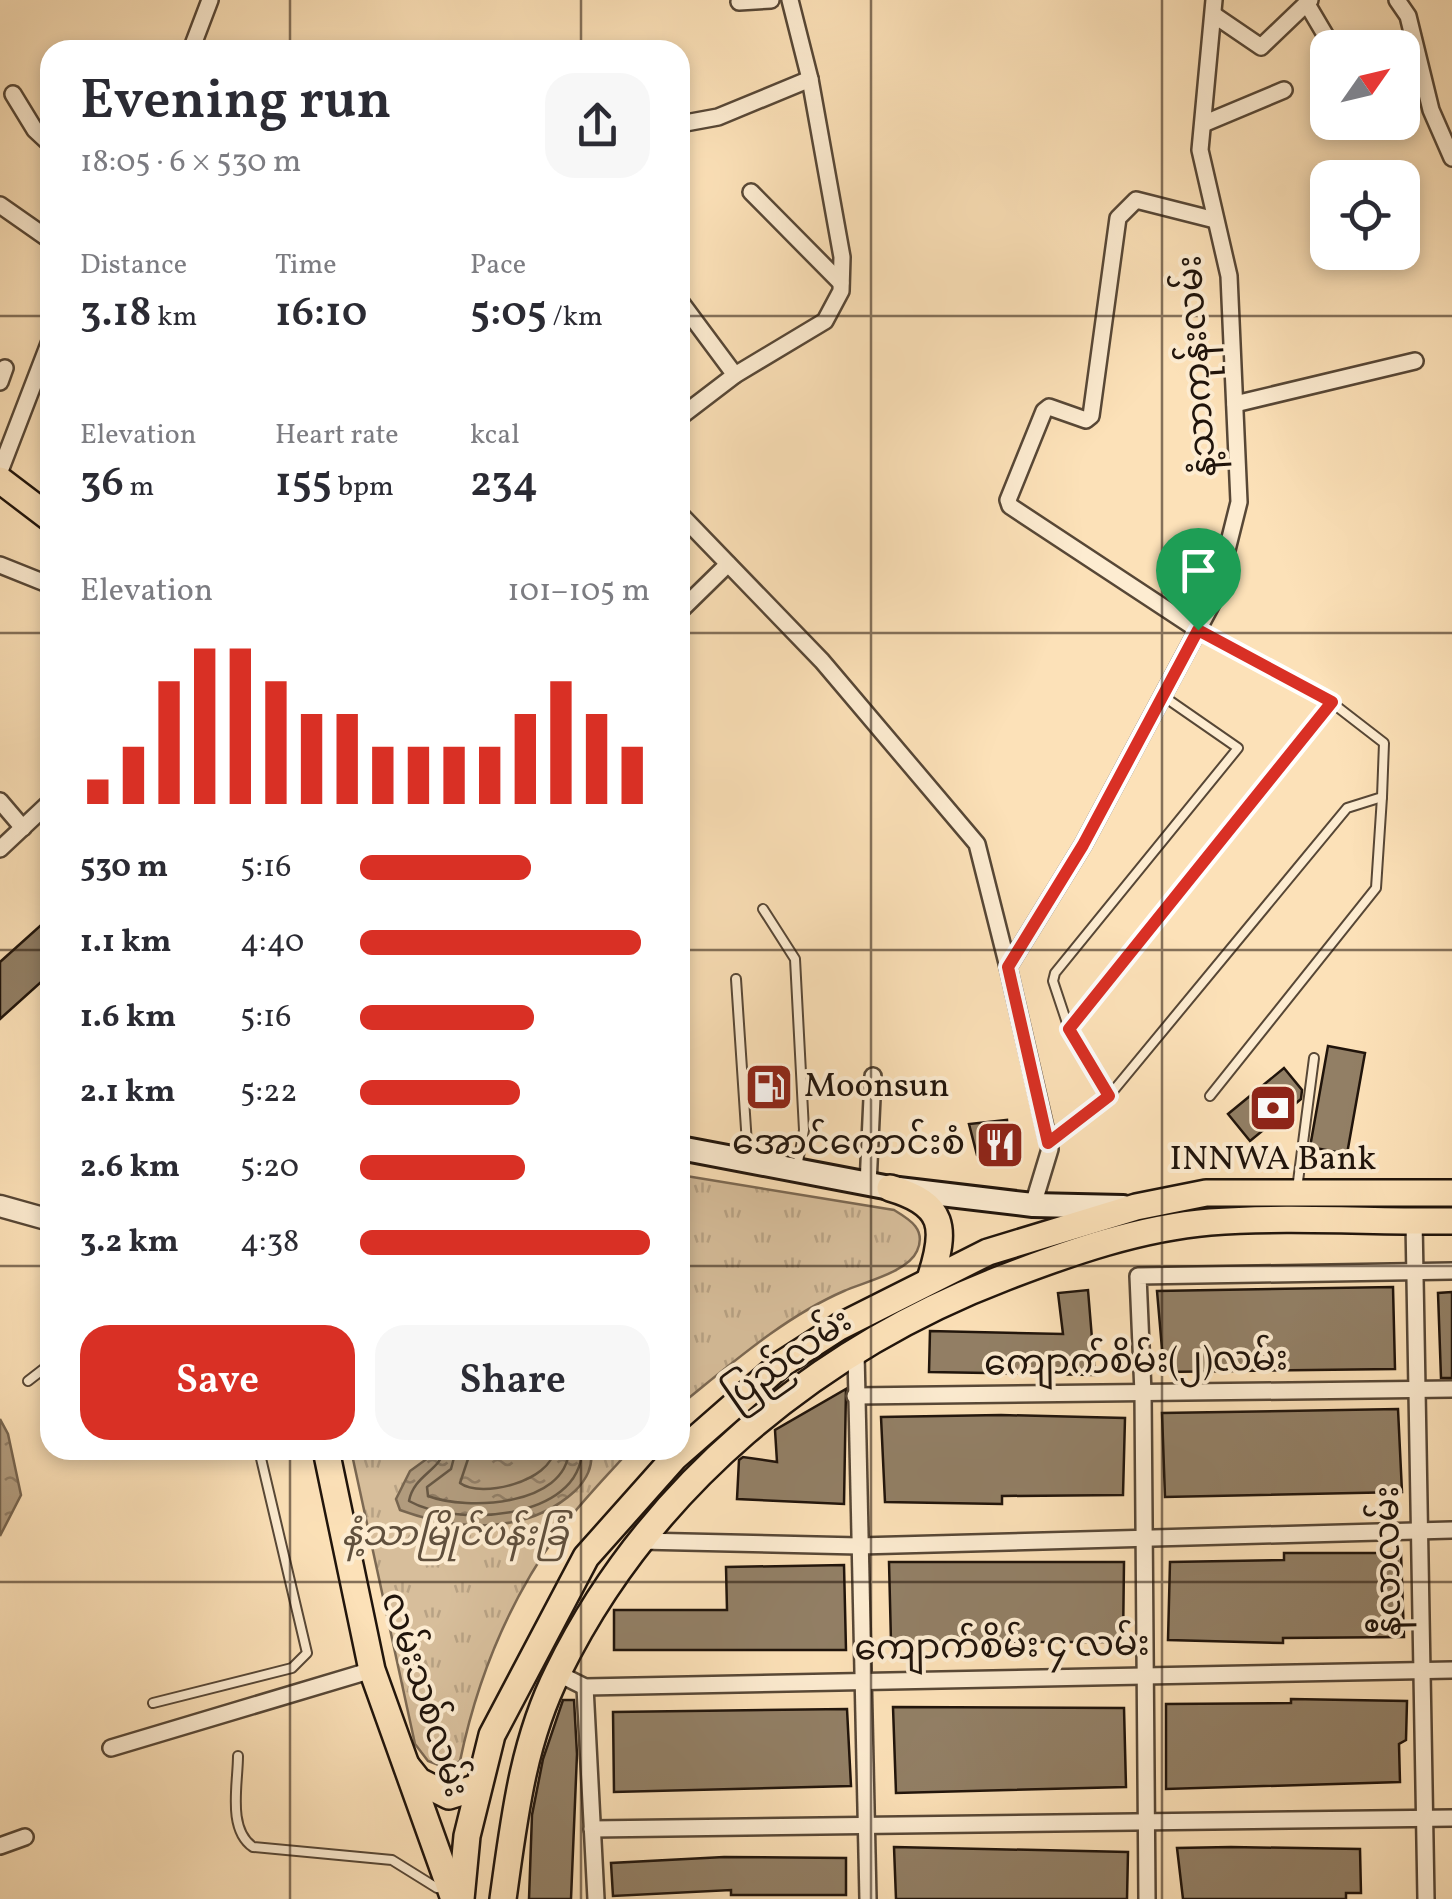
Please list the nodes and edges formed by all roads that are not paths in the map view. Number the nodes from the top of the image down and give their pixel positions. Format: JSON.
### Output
{"nodes":[{"id":1,"x":210,"y":0,"type":"edge"},
{"id":2,"x":770,"y":0,"type":"edge"},
{"id":3,"x":790,"y":0,"type":"edge"},
{"id":4,"x":1397,"y":0,"type":"edge"},
{"id":5,"x":739,"y":2,"type":"edge"},
{"id":6,"x":1309,"y":2,"type":"edge"},
{"id":7,"x":1214,"y":7,"type":"edge"},
{"id":8,"x":1324,"y":30,"type":"edge"},
{"id":9,"x":195,"y":40,"type":"edge"},
{"id":10,"x":810,"y":80,"type":"junction"},
{"id":11,"x":1284,"y":90,"type":"dead end"},
{"id":12,"x":13,"y":94,"type":"dead end"},
{"id":13,"x":690,"y":122,"type":"edge"},
{"id":14,"x":1203,"y":124,"type":"junction"},
{"id":15,"x":40,"y":134,"type":"edge"},
{"id":16,"x":1452,"y":158,"type":"edge"},
{"id":17,"x":750,"y":192,"type":"dead end"},
{"id":18,"x":0,"y":205,"type":"edge"},
{"id":19,"x":1215,"y":220,"type":"junction"},
{"id":20,"x":40,"y":233,"type":"edge"},
{"id":21,"x":842,"y":283,"type":"junction"},
{"id":22,"x":690,"y":313,"type":"edge"},
{"id":23,"x":1415,"y":361,"type":"dead end"},
{"id":24,"x":40,"y":368,"type":"edge"},
{"id":25,"x":735,"y":374,"type":"junction"},
{"id":26,"x":1236,"y":404,"type":"junction"},
{"id":27,"x":690,"y":409,"type":"edge"},
{"id":28,"x":0,"y":471,"type":"edge"},
{"id":29,"x":0,"y":480,"type":"edge"},
{"id":30,"x":40,"y":510,"type":"edge"},
{"id":31,"x":690,"y":524,"type":"edge"},
{"id":32,"x":728,"y":564,"type":"junction"},
{"id":33,"x":0,"y":565,"type":"edge"},
{"id":34,"x":40,"y":580,"type":"edge"},
{"id":35,"x":690,"y":601,"type":"edge"},
{"id":36,"x":1198,"y":630,"type":"junction"},
{"id":37,"x":1163,"y":696,"type":"junction"},
{"id":38,"x":1332,"y":702,"type":"junction"},
{"id":39,"x":1382,"y":797,"type":"junction"},
{"id":40,"x":0,"y":801,"type":"edge"},
{"id":41,"x":40,"y":811,"type":"edge"},
{"id":42,"x":22,"y":828,"type":"junction"},
{"id":43,"x":0,"y":849,"type":"edge"},
{"id":44,"x":764,"y":909,"type":"dead end"},
{"id":45,"x":1008,"y":967,"type":"junction"},
{"id":46,"x":736,"y":978,"type":"dead end"},
{"id":47,"x":1069,"y":1029,"type":"junction"},
{"id":48,"x":1314,"y":1058,"type":"dead end"},
{"id":49,"x":873,"y":1076,"type":"dead end"},
{"id":50,"x":1109,"y":1096,"type":"junction"},
{"id":51,"x":1210,"y":1096,"type":"dead end"},
{"id":52,"x":1048,"y":1143,"type":"junction"},
{"id":53,"x":690,"y":1150,"type":"edge"},
{"id":54,"x":748,"y":1159,"type":"junction"},
{"id":55,"x":796,"y":1172,"type":"junction"},
{"id":56,"x":879,"y":1187,"type":"junction"},
{"id":57,"x":1296,"y":1193,"type":"junction"},
{"id":58,"x":1414,"y":1193,"type":"junction"},
{"id":59,"x":1452,"y":1193,"type":"edge"},
{"id":60,"x":1037,"y":1205,"type":"junction"},
{"id":61,"x":0,"y":1206,"type":"edge"},
{"id":62,"x":1136,"y":1207,"type":"junction"},
{"id":63,"x":40,"y":1217,"type":"edge"},
{"id":64,"x":1414,"y":1221,"type":"junction"},
{"id":65,"x":1452,"y":1221,"type":"edge"},
{"id":66,"x":1209,"y":1222,"type":"junction"},
{"id":67,"x":1051,"y":1245,"type":"junction"},
{"id":68,"x":1452,"y":1271,"type":"edge"},
{"id":69,"x":1416,"y":1272,"type":"junction"},
{"id":70,"x":930,"y":1278,"type":"junction"},
{"id":71,"x":945,"y":1300,"type":"junction"},
{"id":72,"x":856,"y":1353,"type":"junction"},
{"id":73,"x":40,"y":1372,"type":"edge"},
{"id":74,"x":28,"y":1381,"type":"dead end"},
{"id":75,"x":1452,"y":1389,"type":"edge"},
{"id":76,"x":1418,"y":1390,"type":"junction"},
{"id":77,"x":1143,"y":1393,"type":"junction"},
{"id":78,"x":855,"y":1396,"type":"junction"},
{"id":79,"x":690,"y":1443,"type":"edge"},
{"id":80,"x":260,"y":1460,"type":"edge"},
{"id":81,"x":328,"y":1460,"type":"edge"},
{"id":82,"x":672,"y":1460,"type":"edge"},
{"id":83,"x":1452,"y":1530,"type":"edge"},
{"id":84,"x":1420,"y":1532,"type":"junction"},
{"id":85,"x":1145,"y":1539,"type":"junction"},
{"id":86,"x":640,"y":1541,"type":"junction"},
{"id":87,"x":859,"y":1546,"type":"junction"},
{"id":88,"x":372,"y":1670,"type":"junction"},
{"id":89,"x":1452,"y":1670,"type":"edge"},
{"id":90,"x":1422,"y":1671,"type":"junction"},
{"id":91,"x":557,"y":1673,"type":"junction"},
{"id":92,"x":1146,"y":1676,"type":"junction"},
{"id":93,"x":862,"y":1680,"type":"junction"},
{"id":94,"x":585,"y":1688,"type":"junction"},
{"id":95,"x":152,"y":1703,"type":"dead end"},
{"id":96,"x":111,"y":1748,"type":"dead end"},
{"id":97,"x":238,"y":1756,"type":"dead end"},
{"id":98,"x":407,"y":1766,"type":"junction"},
{"id":99,"x":478,"y":1787,"type":"junction"},
{"id":100,"x":1424,"y":1818,"type":"junction"},
{"id":101,"x":1452,"y":1818,"type":"edge"},
{"id":102,"x":1147,"y":1821,"type":"junction"},
{"id":103,"x":866,"y":1825,"type":"junction"},
{"id":104,"x":592,"y":1829,"type":"junction"},
{"id":105,"x":25,"y":1837,"type":"dead end"},
{"id":106,"x":0,"y":1846,"type":"edge"},
{"id":107,"x":447,"y":1896,"type":"edge"},
{"id":108,"x":503,"y":1899,"type":"edge"},
{"id":109,"x":596,"y":1899,"type":"edge"},
{"id":110,"x":868,"y":1899,"type":"edge"},
{"id":111,"x":1147,"y":1899,"type":"edge"},
{"id":112,"x":1426,"y":1899,"type":"edge"}],
"edges":[{"from":1,"to":9,"type":"street"},
{"from":2,"to":5,"type":"street"},
{"from":3,"to":10,"type":"street"},
{"from":4,"to":16,"type":"street"},
{"from":6,"to":7,"type":"street"},
{"from":6,"to":8,"type":"street"},
{"from":7,"to":14,"type":"street","name":"နံ့သာကုန်းလမ်း"},
{"from":10,"to":13,"type":"street"},
{"from":10,"to":21,"type":"street"},
{"from":11,"to":14,"type":"street"},
{"from":12,"to":15,"type":"street"},
{"from":14,"to":19,"type":"street","name":"နံ့သာကုန်းလမ်း"},
{"from":17,"to":21,"type":"street"},
{"from":18,"to":20,"type":"street"},
{"from":19,"to":26,"type":"street","name":"နံ့သာကုန်းလမ်း"},
{"from":19,"to":36,"type":"street"},
{"from":21,"to":25,"type":"street"},
{"from":22,"to":25,"type":"street"},
{"from":23,"to":26,"type":"street"},
{"from":24,"to":28,"type":"street"},
{"from":25,"to":27,"type":"street"},
{"from":26,"to":36,"type":"street","name":"နံ့သာကုန်းလမ်း"},
{"from":29,"to":30,"type":"main road"},
{"from":31,"to":32,"type":"street"},
{"from":32,"to":35,"type":"street"},
{"from":32,"to":45,"type":"street"},
{"from":33,"to":34,"type":"street"},
{"from":36,"to":37,"type":"street","name":"နံ့သာကုန်းလမ်း"},
{"from":36,"to":38,"type":"lane"},
{"from":37,"to":45,"type":"street","name":"နံ့သာကုန်းလမ်း"},
{"from":37,"to":47,"type":"lane"},
{"from":38,"to":39,"type":"lane"},
{"from":38,"to":47,"type":"lane"},
{"from":39,"to":50,"type":"lane"},
{"from":39,"to":51,"type":"lane"},
{"from":40,"to":42,"type":"street"},
{"from":41,"to":42,"type":"street"},
{"from":42,"to":43,"type":"street"},
{"from":44,"to":55,"type":"lane"},
{"from":45,"to":52,"type":"street"},
{"from":46,"to":54,"type":"lane"},
{"from":47,"to":50,"type":"lane"},
{"from":48,"to":57,"type":"lane"},
{"from":49,"to":56,"type":"street"},
{"from":50,"to":52,"type":"lane"},
{"from":52,"to":60,"type":"street"},
{"from":53,"to":54,"type":"main road"},
{"from":54,"to":55,"type":"main road"},
{"from":55,"to":56,"type":"main road"},
{"from":56,"to":60,"type":"main road"},
{"from":56,"to":70,"type":"main road"},
{"from":57,"to":58,"type":"main road","name":"ပြည်လမ်း"},
{"from":57,"to":62,"type":"main road","name":"ပြည်လမ်း"},
{"from":58,"to":59,"type":"main road","name":"ပြည်လမ်း"},
{"from":58,"to":64,"type":"lane"},
{"from":60,"to":62,"type":"main road"},
{"from":60,"to":67,"type":"main road"},
{"from":61,"to":63,"type":"street"},
{"from":62,"to":66,"type":"main road","name":"ပြည်လမ်း"},
{"from":62,"to":67,"type":"main road","name":"ပြည်လမ်း"},
{"from":64,"to":65,"type":"main road","name":"ပြည်လမ်း"},
{"from":64,"to":66,"type":"main road","name":"ပြည်လမ်း"},
{"from":64,"to":69,"type":"street","name":"နီလာလမ်း"},
{"from":66,"to":67,"type":"main road","name":"ပြည်လမ်း"},
{"from":67,"to":70,"type":"main road","name":"ပြည်လမ်း"},
{"from":67,"to":71,"type":"main road","name":"ပြည်လမ်း"},
{"from":68,"to":69,"type":"street"},
{"from":69,"to":76,"type":"street","name":"နီလာလမ်း"},
{"from":69,"to":77,"type":"street"},
{"from":70,"to":71,"type":"main road"},
{"from":70,"to":79,"type":"main road","name":"ပြည်လမ်း"},
{"from":71,"to":72,"type":"main road","name":"ပြည်လမ်း"},
{"from":72,"to":78,"type":"street"},
{"from":72,"to":86,"type":"main road","name":"ပြည်လမ်း"},
{"from":73,"to":74,"type":"lane"},
{"from":75,"to":76,"type":"street","name":"ကျောက်စိမ်း(၂)လမ်း"},
{"from":76,"to":77,"type":"street","name":"ကျောက်စိမ်း(၂)လမ်း"},
{"from":76,"to":84,"type":"street","name":"နီလာလမ်း"},
{"from":77,"to":78,"type":"street","name":"ကျောက်စိမ်း(၂)လမ်း"},
{"from":77,"to":85,"type":"street"},
{"from":78,"to":87,"type":"street"},
{"from":80,"to":95,"type":"lane"},
{"from":81,"to":88,"type":"main road","name":"လမ်းသစ်လမ်း"},
{"from":82,"to":99,"type":"main road","name":"ပြည်လမ်း"},
{"from":83,"to":84,"type":"street"},
{"from":84,"to":85,"type":"street"},
{"from":84,"to":90,"type":"street","name":"နီလာလမ်း"},
{"from":85,"to":87,"type":"street"},
{"from":85,"to":92,"type":"street"},
{"from":86,"to":87,"type":"street"},
{"from":86,"to":91,"type":"main road","name":"ပြည်လမ်း"},
{"from":87,"to":93,"type":"street"},
{"from":88,"to":96,"type":"street"},
{"from":88,"to":98,"type":"main road","name":"လမ်းသစ်လမ်း"},
{"from":89,"to":90,"type":"street","name":"ကျောက်စိမ်း ၄ လမ်း"},
{"from":90,"to":92,"type":"street","name":"ကျောက်စိမ်း ၄ လမ်း"},
{"from":90,"to":100,"type":"street","name":"နီလာလမ်း"},
{"from":91,"to":94,"type":"street","name":"ကျောက်စိမ်း ၄ လမ်း"},
{"from":91,"to":108,"type":"main road","name":"ပြည်လမ်း"},
{"from":92,"to":93,"type":"street","name":"ကျောက်စိမ်း ၄ လမ်း"},
{"from":92,"to":102,"type":"street"},
{"from":93,"to":94,"type":"street","name":"ကျောက်စိမ်း ၄ လမ်း"},
{"from":93,"to":103,"type":"street"},
{"from":94,"to":104,"type":"street"},
{"from":97,"to":107,"type":"lane"},
{"from":98,"to":99,"type":"main road"},
{"from":98,"to":107,"type":"main road","name":"လမ်းသစ်လမ်း"},
{"from":99,"to":107,"type":"main road","name":"ပြည်လမ်း"},
{"from":100,"to":101,"type":"street"},
{"from":100,"to":102,"type":"street"},
{"from":100,"to":112,"type":"street","name":"နီလာလမ်း"},
{"from":102,"to":103,"type":"street"},
{"from":102,"to":111,"type":"street"},
{"from":103,"to":104,"type":"street"},
{"from":103,"to":110,"type":"street"},
{"from":104,"to":109,"type":"street"},
{"from":105,"to":106,"type":"street"}]}
